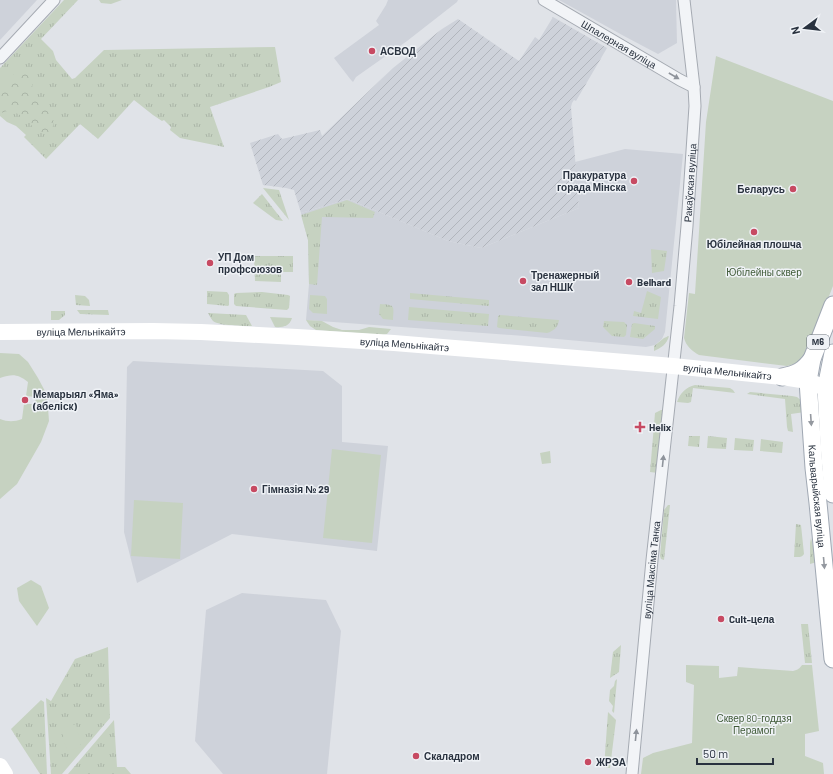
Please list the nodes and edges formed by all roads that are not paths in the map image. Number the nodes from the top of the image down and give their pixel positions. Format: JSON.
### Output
{"nodes":[{"id":1,"x":54,"y":0,"type":"edge"},
{"id":2,"x":544,"y":0,"type":"edge"},
{"id":3,"x":684,"y":0,"type":"edge"},
{"id":4,"x":0,"y":58,"type":"edge"},
{"id":5,"x":694,"y":87,"type":"junction"},
{"id":6,"x":833,"y":305,"type":"edge"},
{"id":7,"x":0,"y":332,"type":"edge"},
{"id":8,"x":833,"y":353,"type":"edge"},
{"id":9,"x":812,"y":359,"type":"junction"},
{"id":10,"x":673,"y":366,"type":"junction"},
{"id":11,"x":782,"y":377,"type":"junction"},
{"id":12,"x":808,"y":381,"type":"junction"},
{"id":13,"x":829,"y":390,"type":"edge"},
{"id":14,"x":831,"y":439,"type":"edge"},
{"id":15,"x":833,"y":494,"type":"edge"},
{"id":16,"x":833,"y":659,"type":"edge"},
{"id":17,"x":0,"y":766,"type":"edge"},
{"id":18,"x":5,"y":774,"type":"edge"},
{"id":19,"x":632,"y":774,"type":"edge"}],
"edges":[{"from":1,"to":4,"type":"street"},
{"from":2,"to":5,"type":"street","name":"Шпалерная вуліца","one_way":true},
{"from":3,"to":5,"type":"street","name":"Ракаўская вуліца"},
{"from":5,"to":10,"type":"street","name":"Ракаўская вуліца"},
{"from":6,"to":9,"type":"main road","number":"М6"},
{"from":7,"to":10,"type":"main road","name":"вуліца Мельнікайтэ"},
{"from":8,"to":13,"type":"main road","number":"М6"},
{"from":9,"to":11,"type":"main road"},
{"from":9,"to":12,"type":"main road","number":"М6"},
{"from":10,"to":11,"type":"main road","name":"вуліца Мельнікайтэ"},
{"from":19,"to":10,"type":"street","name":"вуліца Максіма Танка","one_way":true},
{"from":11,"to":12,"type":"main road","name":"вуліца Мельнікайтэ"},
{"from":12,"to":13,"type":"main road","name":"вуліца Мельнікайтэ"},
{"from":12,"to":16,"type":"main road","name":"Кальварыйская вуліца","number":"М6","one_way":true},
{"from":13,"to":14,"type":"main road","name":"Кальварыйская вуліца","number":"М6"},
{"from":14,"to":15,"type":"main road","name":"Кальварыйская вуліца","number":"М6"},
{"from":17,"to":18,"type":"main road"}]}
